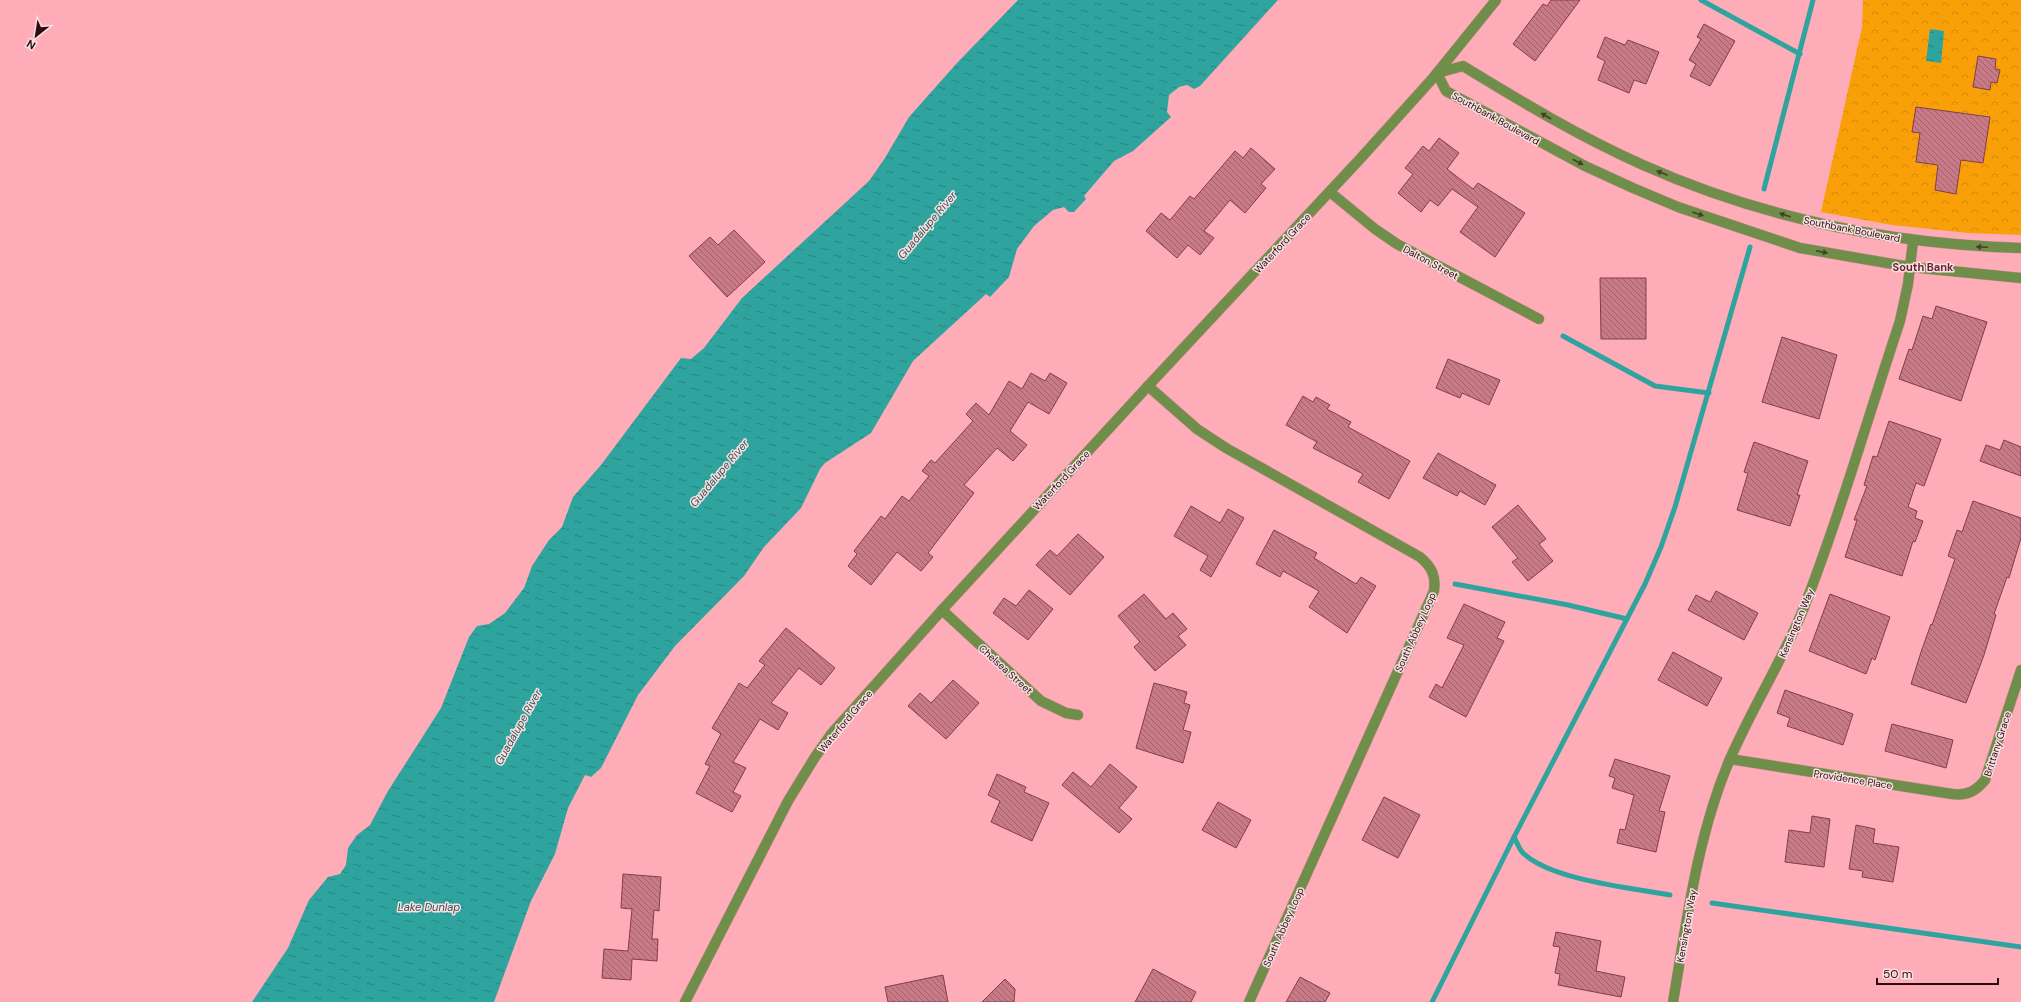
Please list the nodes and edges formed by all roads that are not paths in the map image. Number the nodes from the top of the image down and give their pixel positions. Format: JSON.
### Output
{"nodes":[{"id":1,"x":1496,"y":0,"type":"edge"},
{"id":2,"x":1437,"y":73,"type":"junction"},
{"id":3,"x":1330,"y":192,"type":"junction"},
{"id":4,"x":1914,"y":241,"type":"junction"},
{"id":5,"x":2021,"y":248,"type":"edge"},
{"id":6,"x":1910,"y":267,"type":"junction"},
{"id":7,"x":2021,"y":278,"type":"edge"},
{"id":8,"x":1539,"y":319,"type":"dead end"},
{"id":9,"x":1148,"y":386,"type":"junction"},
{"id":10,"x":942,"y":610,"type":"junction"},
{"id":11,"x":2021,"y":670,"type":"edge"},
{"id":12,"x":1078,"y":715,"type":"dead end"},
{"id":13,"x":1730,"y":760,"type":"junction"},
{"id":14,"x":1975,"y":791,"type":"joint"},
{"id":15,"x":685,"y":1002,"type":"edge"},
{"id":16,"x":1249,"y":1002,"type":"edge"},
{"id":17,"x":1673,"y":1002,"type":"edge"}],
"edges":[{"from":1,"to":2,"type":"street","name":"Waterford Grace"},
{"from":2,"to":3,"type":"street","name":"Waterford Grace"},
{"from":4,"to":2,"type":"street","name":"Southbank Boulevard","one_way":true},
{"from":2,"to":6,"type":"street","name":"Southbank Boulevard","one_way":true},
{"from":3,"to":8,"type":"street","name":"Dalton Street"},
{"from":3,"to":9,"type":"street","name":"Waterford Grace"},
{"from":5,"to":4,"type":"street","name":"Southbank Boulevard","one_way":true},
{"from":4,"to":6,"type":"street","name":"Kensington Way"},
{"from":6,"to":7,"type":"street","name":"Southbank Boulevard"},
{"from":6,"to":13,"type":"street","name":"Kensington Way"},
{"from":9,"to":10,"type":"street","name":"Waterford Grace"},
{"from":9,"to":16,"type":"street","name":"South Abbey Loop"},
{"from":10,"to":12,"type":"street","name":"Chelsea Street"},
{"from":10,"to":15,"type":"street","name":"Waterford Grace"},
{"from":11,"to":14,"type":"street","name":"Brittany Grace"},
{"from":13,"to":14,"type":"street","name":"Providence Place"},
{"from":13,"to":17,"type":"street","name":"Kensington Way"}]}
